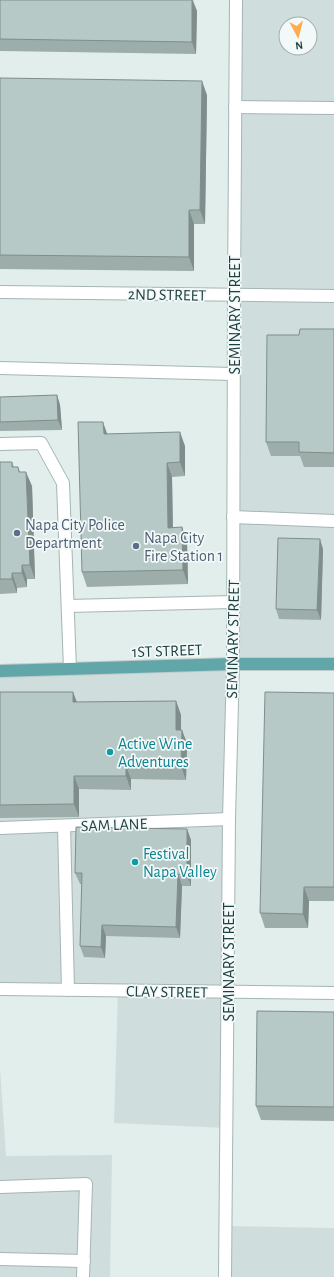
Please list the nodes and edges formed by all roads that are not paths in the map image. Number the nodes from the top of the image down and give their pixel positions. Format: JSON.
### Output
{"nodes":[{"id":1,"x":236,"y":0,"type":"edge"},
{"id":2,"x":235,"y":106,"type":"junction"},
{"id":3,"x":334,"y":108,"type":"edge"},
{"id":4,"x":0,"y":292,"type":"edge"},
{"id":5,"x":234,"y":295,"type":"junction"},
{"id":6,"x":334,"y":296,"type":"edge"},
{"id":7,"x":0,"y":368,"type":"edge"},
{"id":8,"x":233,"y":374,"type":"junction"},
{"id":9,"x":0,"y":444,"type":"edge"},
{"id":10,"x":233,"y":517,"type":"junction"},
{"id":11,"x":334,"y":522,"type":"edge"},
{"id":12,"x":233,"y":602,"type":"junction"},
{"id":13,"x":68,"y":606,"type":"junction"},
{"id":14,"x":233,"y":664,"type":"junction"},
{"id":15,"x":334,"y":664,"type":"edge"},
{"id":16,"x":70,"y":669,"type":"junction"},
{"id":17,"x":0,"y":671,"type":"edge"},
{"id":18,"x":229,"y":819,"type":"junction"},
{"id":19,"x":64,"y":826,"type":"junction"},
{"id":20,"x":0,"y":828,"type":"edge"},
{"id":21,"x":0,"y":989,"type":"edge"},
{"id":22,"x":68,"y":990,"type":"junction"},
{"id":23,"x":228,"y":992,"type":"junction"},
{"id":24,"x":334,"y":993,"type":"edge"},
{"id":25,"x":0,"y":1187,"type":"edge"},
{"id":26,"x":0,"y":1259,"type":"edge"},
{"id":27,"x":84,"y":1261,"type":"junction"},
{"id":28,"x":83,"y":1277,"type":"edge"},
{"id":29,"x":225,"y":1277,"type":"edge"}],
"edges":[{"from":1,"to":2,"type":"street","name":"SEMINARY STREET"},
{"from":2,"to":3,"type":"street"},
{"from":2,"to":5,"type":"street","name":"SEMINARY STREET"},
{"from":4,"to":5,"type":"street","name":"2ND STREET"},
{"from":5,"to":6,"type":"street","name":"2ND STREET"},
{"from":5,"to":8,"type":"street","name":"SEMINARY STREET"},
{"from":7,"to":8,"type":"street"},
{"from":8,"to":10,"type":"street","name":"SEMINARY STREET"},
{"from":9,"to":13,"type":"street"},
{"from":10,"to":11,"type":"street"},
{"from":10,"to":12,"type":"street","name":"SEMINARY STREET"},
{"from":12,"to":13,"type":"street"},
{"from":12,"to":14,"type":"street","name":"SEMINARY STREET"},
{"from":13,"to":16,"type":"street"},
{"from":14,"to":15,"type":"main road","name":"1ST STREET"},
{"from":14,"to":16,"type":"main road","name":"1ST STREET"},
{"from":14,"to":18,"type":"street","name":"SEMINARY STREET"},
{"from":16,"to":17,"type":"main road","name":"1ST STREET"},
{"from":18,"to":19,"type":"street","name":"SAM LANE"},
{"from":18,"to":23,"type":"street","name":"SEMINARY STREET"},
{"from":19,"to":20,"type":"street","name":"SAM LANE"},
{"from":19,"to":22,"type":"street"},
{"from":21,"to":22,"type":"street","name":"CLAY STREET"},
{"from":22,"to":23,"type":"street","name":"CLAY STREET"},
{"from":23,"to":24,"type":"street","name":"CLAY STREET"},
{"from":23,"to":29,"type":"street","name":"SEMINARY STREET"},
{"from":25,"to":27,"type":"street"},
{"from":26,"to":27,"type":"street"},
{"from":27,"to":28,"type":"street"}]}
